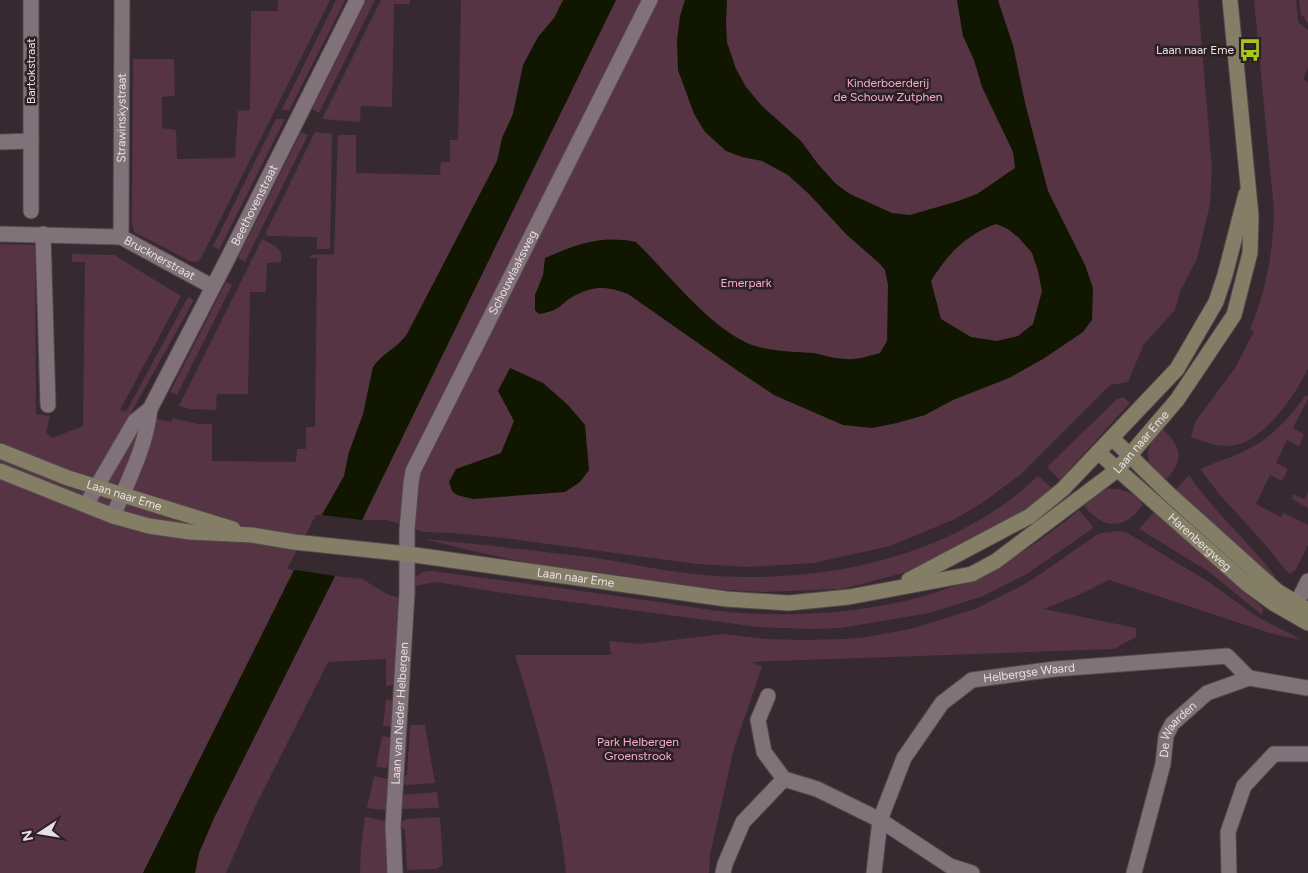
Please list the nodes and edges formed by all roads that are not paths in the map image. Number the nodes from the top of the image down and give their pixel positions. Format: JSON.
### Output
{"nodes":[{"id":1,"x":31,"y":0,"type":"edge"},
{"id":2,"x":122,"y":0,"type":"edge"},
{"id":3,"x":357,"y":0,"type":"edge"},
{"id":4,"x":650,"y":0,"type":"edge"},
{"id":5,"x":1230,"y":0,"type":"edge"},
{"id":6,"x":31,"y":141,"type":"junction"},
{"id":7,"x":0,"y":142,"type":"edge"},
{"id":8,"x":1248,"y":186,"type":"junction"},
{"id":9,"x":31,"y":211,"type":"dead end"},
{"id":10,"x":0,"y":234,"type":"edge"},
{"id":11,"x":43,"y":234,"type":"junction"},
{"id":12,"x":121,"y":237,"type":"junction"},
{"id":13,"x":213,"y":287,"type":"junction"},
{"id":14,"x":48,"y":404,"type":"dead end"},
{"id":15,"x":150,"y":409,"type":"junction"},
{"id":16,"x":1112,"y":438,"type":"junction"},
{"id":17,"x":0,"y":451,"type":"edge"},
{"id":18,"x":1098,"y":452,"type":"junction"},
{"id":19,"x":1130,"y":456,"type":"junction"},
{"id":20,"x":1117,"y":470,"type":"junction"},
{"id":21,"x":0,"y":471,"type":"edge"},
{"id":22,"x":97,"y":487,"type":"junction"},
{"id":23,"x":122,"y":495,"type":"junction"},
{"id":24,"x":86,"y":506,"type":"junction"},
{"id":25,"x":113,"y":516,"type":"junction"},
{"id":26,"x":252,"y":535,"type":"junction"},
{"id":27,"x":408,"y":554,"type":"junction"},
{"id":28,"x":1308,"y":581,"type":"edge"},
{"id":29,"x":898,"y":586,"type":"junction"},
{"id":30,"x":1299,"y":609,"type":"edge"},
{"id":31,"x":1308,"y":623,"type":"edge"},
{"id":32,"x":1249,"y":678,"type":"junction"},
{"id":33,"x":1308,"y":688,"type":"edge"},
{"id":34,"x":768,"y":696,"type":"dead end"},
{"id":35,"x":1308,"y":754,"type":"edge"},
{"id":36,"x":784,"y":779,"type":"junction"},
{"id":37,"x":880,"y":820,"type":"junction"},
{"id":38,"x":395,"y":873,"type":"edge"},
{"id":39,"x":724,"y":873,"type":"edge"},
{"id":40,"x":874,"y":873,"type":"edge"},
{"id":41,"x":972,"y":873,"type":"edge"},
{"id":42,"x":1134,"y":873,"type":"edge"},
{"id":43,"x":1228,"y":873,"type":"edge"}],
"edges":[{"from":1,"to":6,"type":"street","name":"Bartokstraat"},
{"from":2,"to":12,"type":"street","name":"Strawinskystraat"},
{"from":3,"to":13,"type":"street","name":"Beethovenstraat"},
{"from":4,"to":27,"type":"street","name":"Schouwlaaksweg"},
{"from":5,"to":8,"type":"street","name":"Laan naar Eme"},
{"from":6,"to":7,"type":"street"},
{"from":6,"to":9,"type":"street","name":"Bartokstraat"},
{"from":8,"to":16,"type":"street","name":"Laan naar Eme"},
{"from":8,"to":19,"type":"street","name":"Laan naar Eme"},
{"from":10,"to":11,"type":"street","name":"Brucknerstraat"},
{"from":11,"to":12,"type":"street","name":"Brucknerstraat"},
{"from":11,"to":14,"type":"street"},
{"from":12,"to":13,"type":"street","name":"Brucknerstraat"},
{"from":13,"to":15,"type":"street","name":"Beethovenstraat"},
{"from":15,"to":22,"type":"street","name":"Beethovenstraat"},
{"from":15,"to":23,"type":"street","name":"Beethovenstraat"},
{"from":16,"to":18,"type":"street","name":"Laan naar Eme"},
{"from":16,"to":19,"type":"street","name":"Harenbergweg"},
{"from":17,"to":22,"type":"street","name":"Laan naar Eme"},
{"from":18,"to":20,"type":"street","name":"Harenbergweg"},
{"from":18,"to":29,"type":"street","name":"Laan naar Eme"},
{"from":19,"to":20,"type":"street","name":"Laan naar Eme"},
{"from":19,"to":30,"type":"street","name":"Harenbergweg"},
{"from":20,"to":29,"type":"street","name":"Laan naar Eme"},
{"from":20,"to":30,"type":"street","name":"Harenbergweg"},
{"from":21,"to":24,"type":"street","name":"Laan naar Eme"},
{"from":22,"to":23,"type":"street","name":"Laan naar Eme"},
{"from":22,"to":24,"type":"street","name":"Beethovenstraat"},
{"from":23,"to":25,"type":"street","name":"Beethovenstraat"},
{"from":23,"to":26,"type":"street","name":"Laan naar Eme"},
{"from":24,"to":25,"type":"street","name":"Laan naar Eme"},
{"from":25,"to":26,"type":"street","name":"Laan naar Eme"},
{"from":26,"to":27,"type":"street","name":"Laan naar Eme"},
{"from":27,"to":29,"type":"street","name":"Laan naar Eme"},
{"from":27,"to":38,"type":"street","name":"Laan van Neder Helbergen"},
{"from":28,"to":30,"type":"street"},
{"from":30,"to":31,"type":"street","name":"Harenbergweg"},
{"from":32,"to":33,"type":"street","name":"De Waarden"},
{"from":32,"to":37,"type":"street","name":"Helbergse Waard"},
{"from":32,"to":42,"type":"street","name":"De Waarden"},
{"from":34,"to":36,"type":"street"},
{"from":35,"to":43,"type":"street"},
{"from":36,"to":37,"type":"street"},
{"from":36,"to":39,"type":"street"},
{"from":37,"to":40,"type":"street","name":"Helbergse Waard"},
{"from":37,"to":41,"type":"street"}]}
